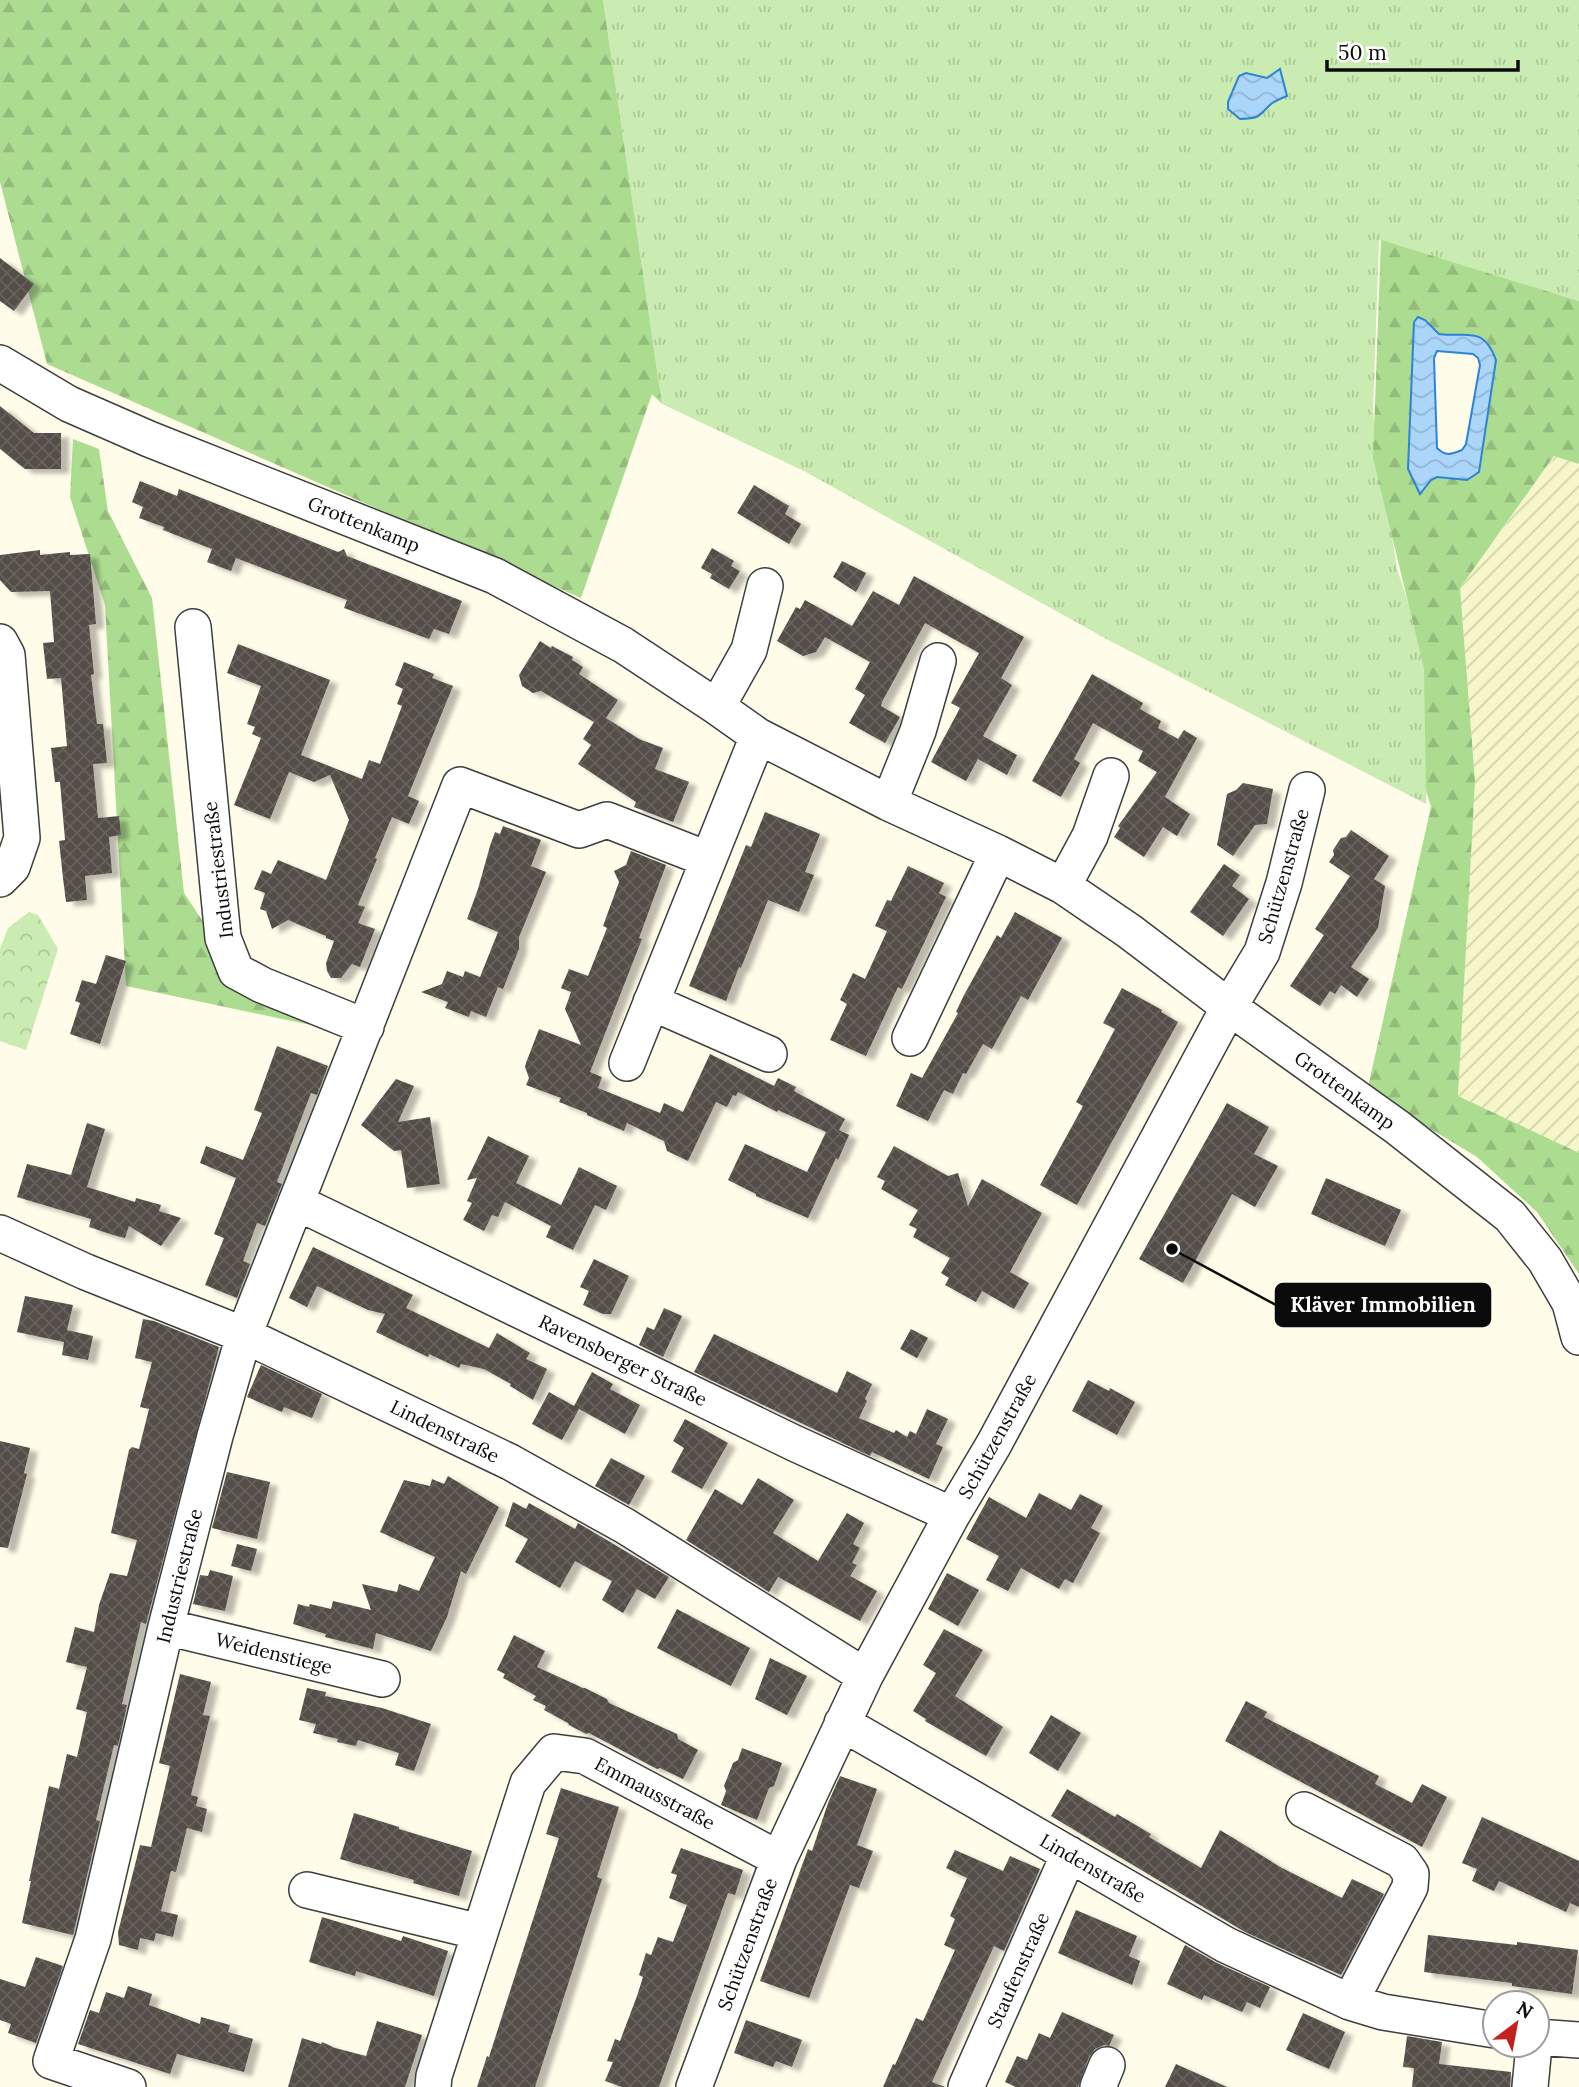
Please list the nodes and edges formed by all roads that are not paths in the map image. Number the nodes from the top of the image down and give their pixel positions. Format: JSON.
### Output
{"nodes":[{"id":1,"x":0,"y":363,"type":"edge"},
{"id":2,"x":765,"y":586,"type":"dead end"},
{"id":3,"x":193,"y":627,"type":"dead end"},
{"id":4,"x":0,"y":642,"type":"edge"},
{"id":5,"x":938,"y":661,"type":"dead end"},
{"id":6,"x":717,"y":707,"type":"junction"},
{"id":7,"x":758,"y":736,"type":"junction"},
{"id":8,"x":1111,"y":776,"type":"dead end"},
{"id":9,"x":1307,"y":790,"type":"dead end"},
{"id":10,"x":889,"y":803,"type":"junction"},
{"id":11,"x":998,"y":853,"type":"junction"},
{"id":12,"x":707,"y":859,"type":"junction"},
{"id":13,"x":0,"y":879,"type":"edge"},
{"id":14,"x":1063,"y":886,"type":"junction"},
{"id":15,"x":651,"y":1002,"type":"junction"},
{"id":16,"x":1229,"y":1007,"type":"junction"},
{"id":17,"x":366,"y":1027,"type":"junction"},
{"id":18,"x":910,"y":1038,"type":"dead end"},
{"id":19,"x":769,"y":1054,"type":"dead end"},
{"id":20,"x":627,"y":1063,"type":"dead end"},
{"id":21,"x":296,"y":1202,"type":"junction"},
{"id":22,"x":1,"y":1238,"type":"edge"},
{"id":23,"x":244,"y":1335,"type":"junction"},
{"id":24,"x":1579,"y":1337,"type":"edge"},
{"id":25,"x":952,"y":1515,"type":"junction"},
{"id":26,"x":166,"y":1627,"type":"junction"},
{"id":27,"x":865,"y":1676,"type":"junction"},
{"id":28,"x":382,"y":1679,"type":"dead end"},
{"id":29,"x":842,"y":1723,"type":"junction"},
{"id":30,"x":1304,"y":1810,"type":"dead end"},
{"id":31,"x":1069,"y":1854,"type":"junction"},
{"id":32,"x":779,"y":1859,"type":"junction"},
{"id":33,"x":307,"y":1890,"type":"dead end"},
{"id":34,"x":480,"y":1932,"type":"junction"},
{"id":35,"x":1350,"y":2002,"type":"junction"},
{"id":36,"x":1481,"y":2028,"type":"edge"},
{"id":37,"x":1551,"y":2038,"type":"edge"},
{"id":38,"x":1579,"y":2040,"type":"edge"},
{"id":39,"x":1533,"y":2059,"type":"edge"},
{"id":40,"x":128,"y":2087,"type":"edge"},
{"id":41,"x":433,"y":2087,"type":"edge"},
{"id":42,"x":694,"y":2087,"type":"edge"},
{"id":43,"x":966,"y":2087,"type":"edge"},
{"id":44,"x":1531,"y":2087,"type":"edge"}],
"edges":[{"from":1,"to":6,"type":"street","name":"Grottenkamp"},
{"from":2,"to":6,"type":"street"},
{"from":3,"to":17,"type":"street","name":"Industriestraße"},
{"from":4,"to":13,"type":"street"},
{"from":5,"to":10,"type":"street"},
{"from":6,"to":7,"type":"street","name":"Grottenkamp"},
{"from":7,"to":10,"type":"street","name":"Grottenkamp"},
{"from":7,"to":12,"type":"street"},
{"from":8,"to":14,"type":"street"},
{"from":9,"to":16,"type":"street","name":"Schützenstraße"},
{"from":10,"to":11,"type":"street","name":"Grottenkamp"},
{"from":11,"to":14,"type":"street","name":"Grottenkamp"},
{"from":11,"to":18,"type":"street"},
{"from":12,"to":15,"type":"street"},
{"from":12,"to":17,"type":"street","name":"Industriestraße"},
{"from":14,"to":16,"type":"street","name":"Grottenkamp"},
{"from":15,"to":19,"type":"street"},
{"from":15,"to":20,"type":"street"},
{"from":16,"to":24,"type":"street","name":"Grottenkamp"},
{"from":16,"to":25,"type":"street","name":"Schützenstraße"},
{"from":17,"to":21,"type":"street","name":"Industriestraße"},
{"from":21,"to":23,"type":"street","name":"Industriestraße"},
{"from":21,"to":25,"type":"street","name":"Ravensberger Straße"},
{"from":22,"to":23,"type":"street","name":"Lindenstraße"},
{"from":23,"to":26,"type":"street","name":"Industriestraße"},
{"from":23,"to":27,"type":"street","name":"Lindenstraße"},
{"from":25,"to":27,"type":"street","name":"Schützenstraße"},
{"from":26,"to":28,"type":"street","name":"Weidenstiege"},
{"from":26,"to":40,"type":"street","name":"Industriestraße"},
{"from":27,"to":29,"type":"street","name":"Schützenstraße"},
{"from":29,"to":31,"type":"street","name":"Lindenstraße"},
{"from":29,"to":32,"type":"street","name":"Schützenstraße"},
{"from":30,"to":35,"type":"street"},
{"from":31,"to":35,"type":"street","name":"Lindenstraße"},
{"from":31,"to":43,"type":"street","name":"Staufenstraße"},
{"from":32,"to":34,"type":"street","name":"Emmausstraße"},
{"from":32,"to":42,"type":"street","name":"Schützenstraße"},
{"from":33,"to":34,"type":"street"},
{"from":34,"to":41,"type":"street","name":"Emmausstraße"},
{"from":35,"to":36,"type":"street","name":"Lindenstraße"},
{"from":37,"to":38,"type":"street"},
{"from":39,"to":44,"type":"street"}]}
